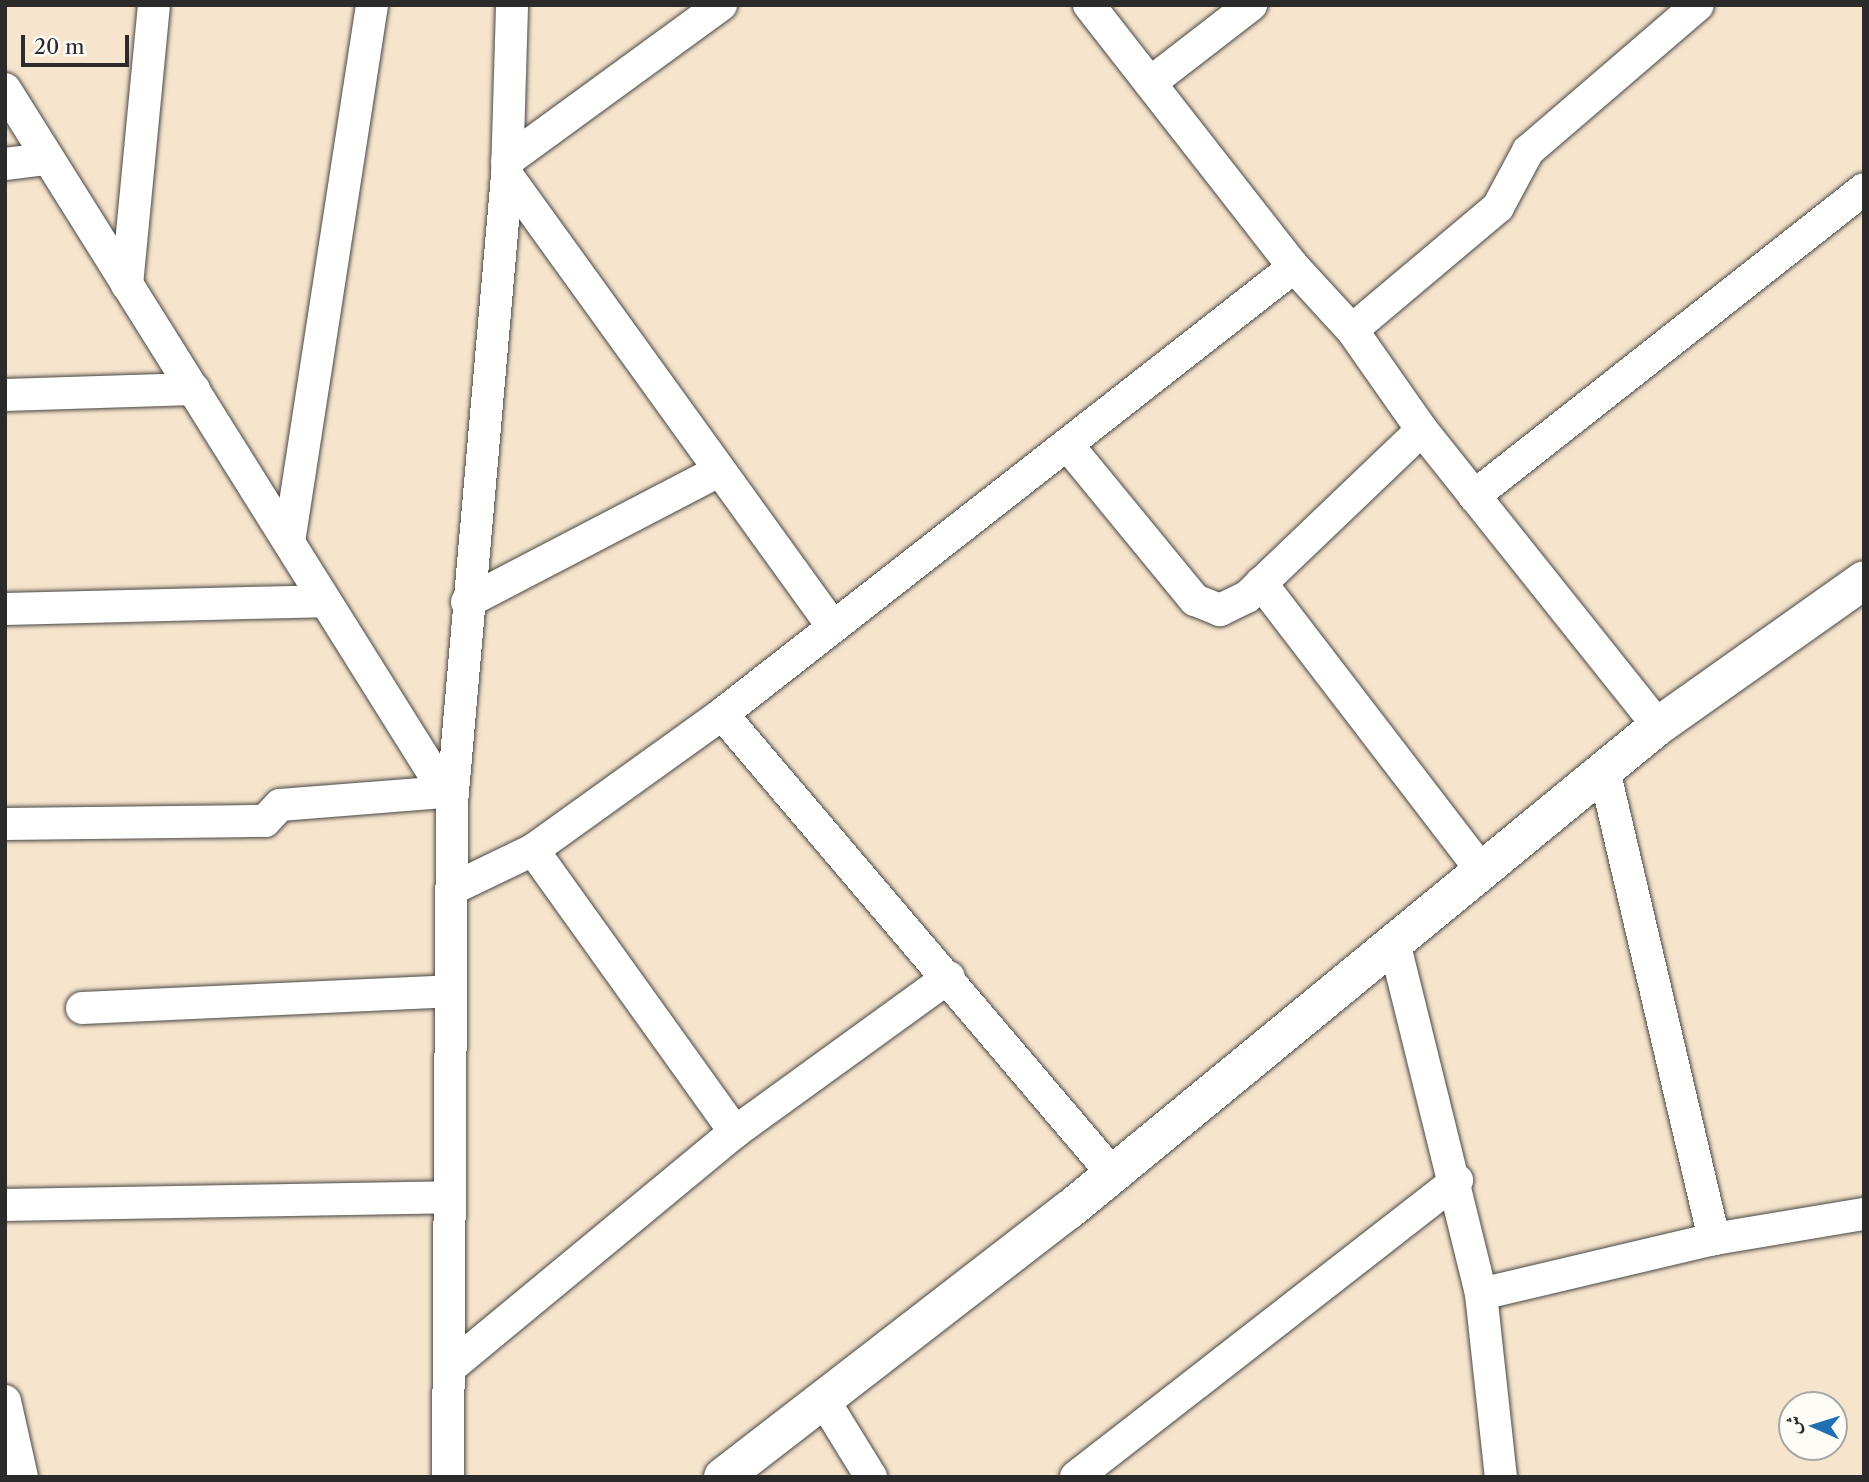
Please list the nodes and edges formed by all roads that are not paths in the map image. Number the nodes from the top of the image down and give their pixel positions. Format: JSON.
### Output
{"nodes":[{"id":1,"x":155,"y":5,"type":"edge"},
{"id":2,"x":372,"y":5,"type":"edge"},
{"id":3,"x":512,"y":5,"type":"edge"},
{"id":4,"x":720,"y":5,"type":"edge"},
{"id":5,"x":1089,"y":5,"type":"edge"},
{"id":6,"x":1251,"y":5,"type":"edge"},
{"id":7,"x":1698,"y":5,"type":"edge"},
{"id":8,"x":1150,"y":83,"type":"junction"},
{"id":9,"x":5,"y":89,"type":"edge"},
{"id":10,"x":45,"y":159,"type":"junction"},
{"id":11,"x":5,"y":164,"type":"edge"},
{"id":12,"x":507,"y":168,"type":"junction"},
{"id":13,"x":1864,"y":189,"type":"edge"},
{"id":14,"x":1294,"y":267,"type":"junction"},
{"id":15,"x":127,"y":285,"type":"junction"},
{"id":16,"x":1352,"y":330,"type":"junction"},
{"id":17,"x":194,"y":389,"type":"junction"},
{"id":18,"x":5,"y":395,"type":"edge"},
{"id":19,"x":1422,"y":430,"type":"junction"},
{"id":20,"x":1070,"y":448,"type":"junction"},
{"id":21,"x":716,"y":471,"type":"junction"},
{"id":22,"x":1474,"y":496,"type":"junction"},
{"id":23,"x":289,"y":542,"type":"junction"},
{"id":24,"x":1864,"y":580,"type":"edge"},
{"id":25,"x":1261,"y":583,"type":"junction"},
{"id":26,"x":325,"y":601,"type":"junction"},
{"id":27,"x":467,"y":601,"type":"junction"},
{"id":28,"x":5,"y":609,"type":"edge"},
{"id":29,"x":831,"y":624,"type":"junction"},
{"id":30,"x":722,"y":714,"type":"junction"},
{"id":31,"x":1658,"y":726,"type":"junction"},
{"id":32,"x":1604,"y":770,"type":"junction"},
{"id":33,"x":449,"y":798,"type":"junction"},
{"id":34,"x":5,"y":824,"type":"edge"},
{"id":35,"x":533,"y":850,"type":"junction"},
{"id":36,"x":1483,"y":872,"type":"junction"},
{"id":37,"x":452,"y":889,"type":"junction"},
{"id":38,"x":1394,"y":943,"type":"junction"},
{"id":39,"x":948,"y":977,"type":"junction"},
{"id":40,"x":451,"y":991,"type":"junction"},
{"id":41,"x":82,"y":1008,"type":"dead end"},
{"id":42,"x":735,"y":1132,"type":"junction"},
{"id":43,"x":1112,"y":1173,"type":"junction"},
{"id":44,"x":1457,"y":1180,"type":"junction"},
{"id":45,"x":447,"y":1197,"type":"junction"},
{"id":46,"x":5,"y":1205,"type":"edge"},
{"id":47,"x":1864,"y":1214,"type":"edge"},
{"id":48,"x":1714,"y":1239,"type":"junction"},
{"id":49,"x":1481,"y":1294,"type":"junction"},
{"id":50,"x":452,"y":1366,"type":"junction"},
{"id":51,"x":823,"y":1399,"type":"junction"},
{"id":52,"x":5,"y":1401,"type":"edge"},
{"id":53,"x":737,"y":1473,"type":"edge"},
{"id":54,"x":22,"y":1477,"type":"edge"},
{"id":55,"x":448,"y":1477,"type":"edge"},
{"id":56,"x":871,"y":1477,"type":"edge"},
{"id":57,"x":1076,"y":1477,"type":"edge"},
{"id":58,"x":1501,"y":1477,"type":"edge"}],
"edges":[{"from":1,"to":15,"type":"street"},
{"from":2,"to":23,"type":"street"},
{"from":3,"to":12,"type":"street"},
{"from":4,"to":12,"type":"street"},
{"from":5,"to":8,"type":"street"},
{"from":6,"to":8,"type":"street"},
{"from":7,"to":16,"type":"street"},
{"from":8,"to":14,"type":"street"},
{"from":9,"to":10,"type":"street"},
{"from":10,"to":11,"type":"street"},
{"from":10,"to":15,"type":"street"},
{"from":12,"to":21,"type":"street"},
{"from":12,"to":27,"type":"street"},
{"from":13,"to":22,"type":"street"},
{"from":14,"to":16,"type":"street"},
{"from":14,"to":20,"type":"street"},
{"from":15,"to":17,"type":"street"},
{"from":16,"to":19,"type":"street"},
{"from":17,"to":18,"type":"street"},
{"from":17,"to":23,"type":"street"},
{"from":19,"to":22,"type":"street"},
{"from":19,"to":25,"type":"street"},
{"from":20,"to":25,"type":"street"},
{"from":20,"to":29,"type":"street"},
{"from":21,"to":27,"type":"street"},
{"from":21,"to":29,"type":"street"},
{"from":22,"to":31,"type":"street"},
{"from":23,"to":26,"type":"street"},
{"from":24,"to":31,"type":"street"},
{"from":25,"to":36,"type":"street"},
{"from":26,"to":28,"type":"street"},
{"from":26,"to":33,"type":"street"},
{"from":27,"to":33,"type":"street"},
{"from":29,"to":30,"type":"street"},
{"from":30,"to":35,"type":"street"},
{"from":30,"to":39,"type":"street"},
{"from":31,"to":32,"type":"street"},
{"from":32,"to":36,"type":"street"},
{"from":32,"to":48,"type":"street"},
{"from":33,"to":34,"type":"street"},
{"from":33,"to":37,"type":"street"},
{"from":35,"to":37,"type":"street"},
{"from":35,"to":42,"type":"street"},
{"from":36,"to":38,"type":"street"},
{"from":37,"to":40,"type":"street"},
{"from":38,"to":43,"type":"street"},
{"from":38,"to":44,"type":"street"},
{"from":39,"to":42,"type":"street"},
{"from":39,"to":43,"type":"street"},
{"from":40,"to":41,"type":"street"},
{"from":40,"to":45,"type":"street"},
{"from":42,"to":50,"type":"street"},
{"from":43,"to":51,"type":"street"},
{"from":44,"to":49,"type":"street"},
{"from":44,"to":57,"type":"street"},
{"from":45,"to":46,"type":"street"},
{"from":45,"to":50,"type":"street"},
{"from":47,"to":48,"type":"street"},
{"from":48,"to":49,"type":"street"},
{"from":49,"to":58,"type":"street"},
{"from":50,"to":55,"type":"street"},
{"from":51,"to":53,"type":"street"},
{"from":51,"to":56,"type":"street"},
{"from":52,"to":54,"type":"street"}]}
